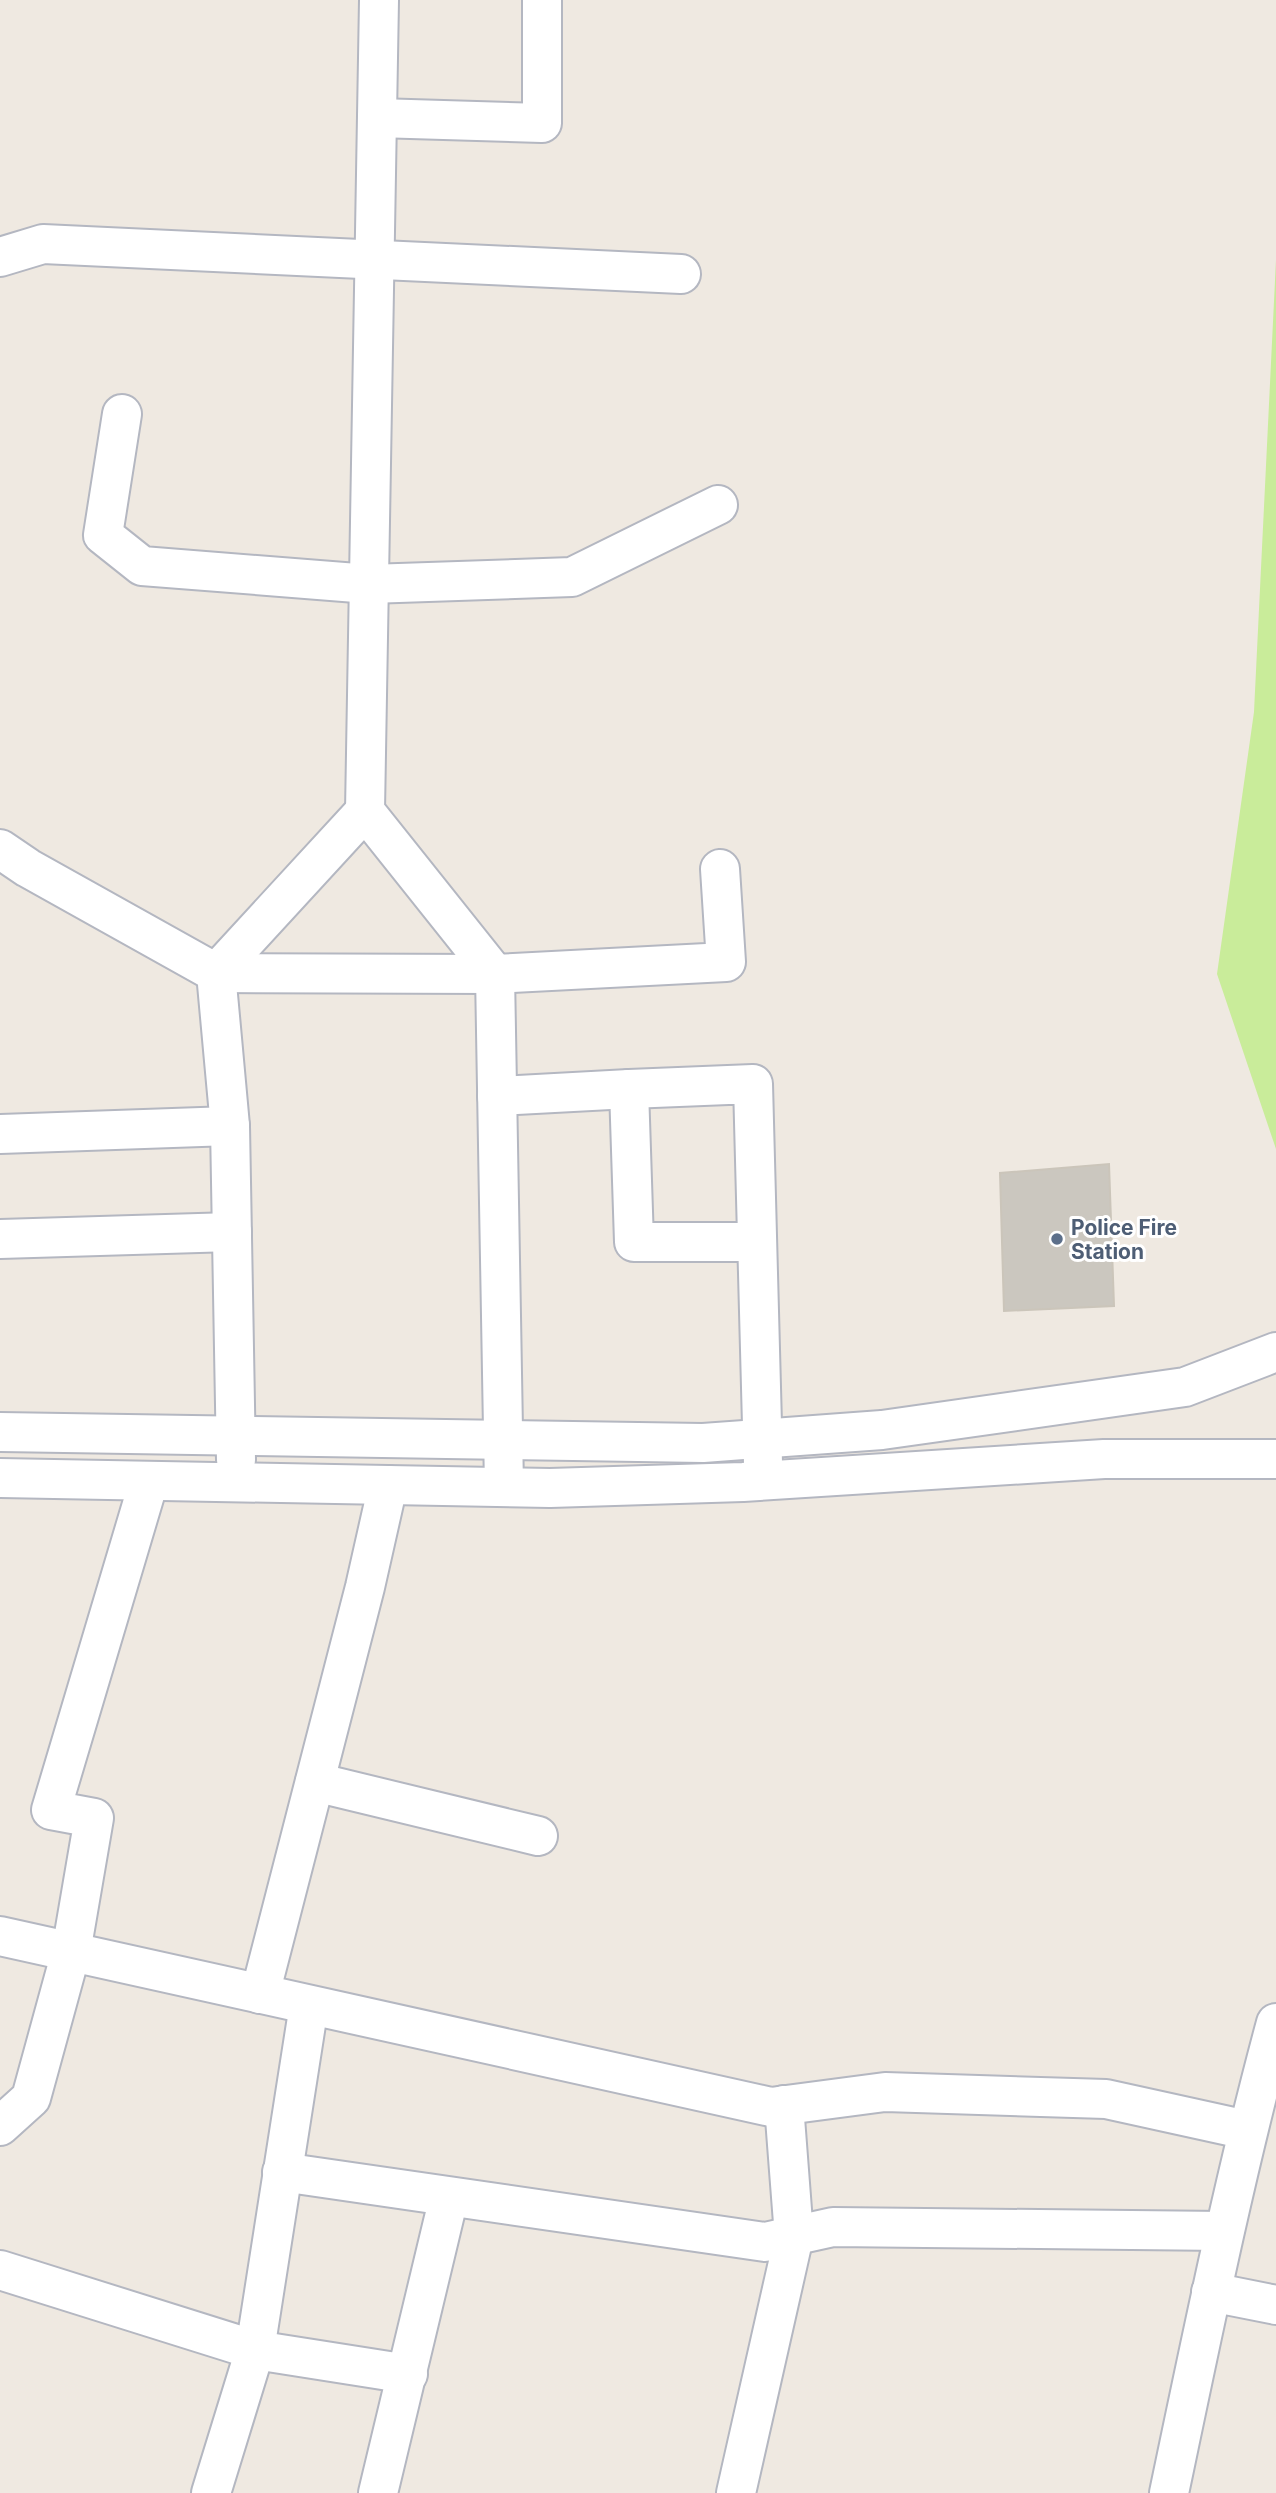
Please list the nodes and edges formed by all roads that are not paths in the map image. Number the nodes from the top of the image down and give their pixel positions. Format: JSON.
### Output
{"nodes":[{"id":1,"x":379,"y":0,"type":"edge"},
{"id":2,"x":542,"y":0,"type":"edge"},
{"id":3,"x":377,"y":118,"type":"junction"},
{"id":4,"x":0,"y":257,"type":"edge"},
{"id":5,"x":375,"y":261,"type":"junction"},
{"id":6,"x":681,"y":274,"type":"dead end"},
{"id":7,"x":122,"y":414,"type":"dead end"},
{"id":8,"x":718,"y":505,"type":"dead end"},
{"id":9,"x":369,"y":584,"type":"junction"},
{"id":10,"x":365,"y":811,"type":"junction"},
{"id":11,"x":0,"y":849,"type":"edge"},
{"id":12,"x":720,"y":869,"type":"dead end"},
{"id":13,"x":216,"y":973,"type":"junction"},
{"id":14,"x":495,"y":974,"type":"junction"},
{"id":15,"x":629,"y":1089,"type":"junction"},
{"id":16,"x":497,"y":1096,"type":"junction"},
{"id":17,"x":230,"y":1126,"type":"junction"},
{"id":18,"x":0,"y":1134,"type":"edge"},
{"id":19,"x":232,"y":1232,"type":"junction"},
{"id":20,"x":0,"y":1239,"type":"edge"},
{"id":21,"x":756,"y":1242,"type":"junction"},
{"id":22,"x":1276,"y":1352,"type":"edge"},
{"id":23,"x":0,"y":1432,"type":"edge"},
{"id":24,"x":235,"y":1435,"type":"junction"},
{"id":25,"x":502,"y":1439,"type":"junction"},
{"id":26,"x":762,"y":1439,"type":"junction"},
{"id":27,"x":1276,"y":1459,"type":"edge"},
{"id":28,"x":0,"y":1478,"type":"edge"},
{"id":29,"x":763,"y":1480,"type":"junction"},
{"id":30,"x":149,"y":1481,"type":"junction"},
{"id":31,"x":236,"y":1482,"type":"junction"},
{"id":32,"x":388,"y":1485,"type":"junction"},
{"id":33,"x":504,"y":1487,"type":"junction"},
{"id":34,"x":315,"y":1782,"type":"junction"},
{"id":35,"x":538,"y":1836,"type":"dead end"},
{"id":36,"x":0,"y":1936,"type":"edge"},
{"id":37,"x":71,"y":1952,"type":"junction"},
{"id":38,"x":260,"y":1994,"type":"junction"},
{"id":39,"x":309,"y":2005,"type":"junction"},
{"id":40,"x":1276,"y":2023,"type":"edge"},
{"id":41,"x":784,"y":2105,"type":"junction"},
{"id":42,"x":0,"y":2126,"type":"edge"},
{"id":43,"x":1247,"y":2130,"type":"junction"},
{"id":44,"x":282,"y":2172,"type":"junction"},
{"id":45,"x":449,"y":2197,"type":"junction"},
{"id":46,"x":1224,"y":2231,"type":"junction"},
{"id":47,"x":794,"y":2236,"type":"junction"},
{"id":48,"x":0,"y":2270,"type":"edge"},
{"id":49,"x":1211,"y":2292,"type":"junction"},
{"id":50,"x":1276,"y":2305,"type":"edge"},
{"id":51,"x":255,"y":2350,"type":"junction"},
{"id":52,"x":408,"y":2374,"type":"junction"},
{"id":53,"x":211,"y":2493,"type":"edge"},
{"id":54,"x":378,"y":2493,"type":"edge"},
{"id":55,"x":736,"y":2493,"type":"edge"},
{"id":56,"x":1169,"y":2493,"type":"edge"}],
"edges":[{"from":1,"to":3,"type":"street"},
{"from":2,"to":3,"type":"street"},
{"from":3,"to":5,"type":"street"},
{"from":4,"to":5,"type":"street"},
{"from":5,"to":6,"type":"street"},
{"from":5,"to":9,"type":"street"},
{"from":7,"to":9,"type":"street"},
{"from":8,"to":9,"type":"street"},
{"from":9,"to":10,"type":"street"},
{"from":10,"to":13,"type":"street"},
{"from":10,"to":14,"type":"street"},
{"from":11,"to":13,"type":"street"},
{"from":12,"to":14,"type":"street"},
{"from":13,"to":14,"type":"street"},
{"from":13,"to":17,"type":"street"},
{"from":14,"to":16,"type":"street"},
{"from":15,"to":16,"type":"street"},
{"from":15,"to":21,"type":"street"},
{"from":15,"to":21,"type":"street"},
{"from":16,"to":25,"type":"street"},
{"from":17,"to":18,"type":"street"},
{"from":17,"to":19,"type":"street"},
{"from":19,"to":20,"type":"street"},
{"from":19,"to":24,"type":"street"},
{"from":21,"to":26,"type":"street"},
{"from":22,"to":26,"type":"street"},
{"from":23,"to":24,"type":"street"},
{"from":24,"to":25,"type":"street"},
{"from":24,"to":31,"type":"street"},
{"from":25,"to":26,"type":"street"},
{"from":25,"to":33,"type":"street"},
{"from":26,"to":29,"type":"street"},
{"from":27,"to":29,"type":"street"},
{"from":28,"to":30,"type":"street"},
{"from":29,"to":33,"type":"street"},
{"from":30,"to":31,"type":"street"},
{"from":30,"to":37,"type":"street"},
{"from":31,"to":32,"type":"street"},
{"from":32,"to":33,"type":"street"},
{"from":32,"to":34,"type":"street"},
{"from":34,"to":35,"type":"street"},
{"from":34,"to":38,"type":"street"},
{"from":36,"to":37,"type":"street"},
{"from":37,"to":38,"type":"street"},
{"from":37,"to":42,"type":"street"},
{"from":38,"to":39,"type":"street"},
{"from":39,"to":41,"type":"street"},
{"from":39,"to":44,"type":"street"},
{"from":40,"to":43,"type":"street"},
{"from":41,"to":43,"type":"street"},
{"from":41,"to":47,"type":"street"},
{"from":43,"to":46,"type":"street"},
{"from":44,"to":45,"type":"street"},
{"from":44,"to":51,"type":"street"},
{"from":45,"to":47,"type":"street"},
{"from":45,"to":52,"type":"street"},
{"from":46,"to":47,"type":"street"},
{"from":46,"to":49,"type":"street"},
{"from":47,"to":55,"type":"street"},
{"from":48,"to":51,"type":"street"},
{"from":49,"to":50,"type":"street"},
{"from":49,"to":56,"type":"street"},
{"from":51,"to":52,"type":"street"},
{"from":51,"to":53,"type":"street"},
{"from":52,"to":54,"type":"street"}]}
